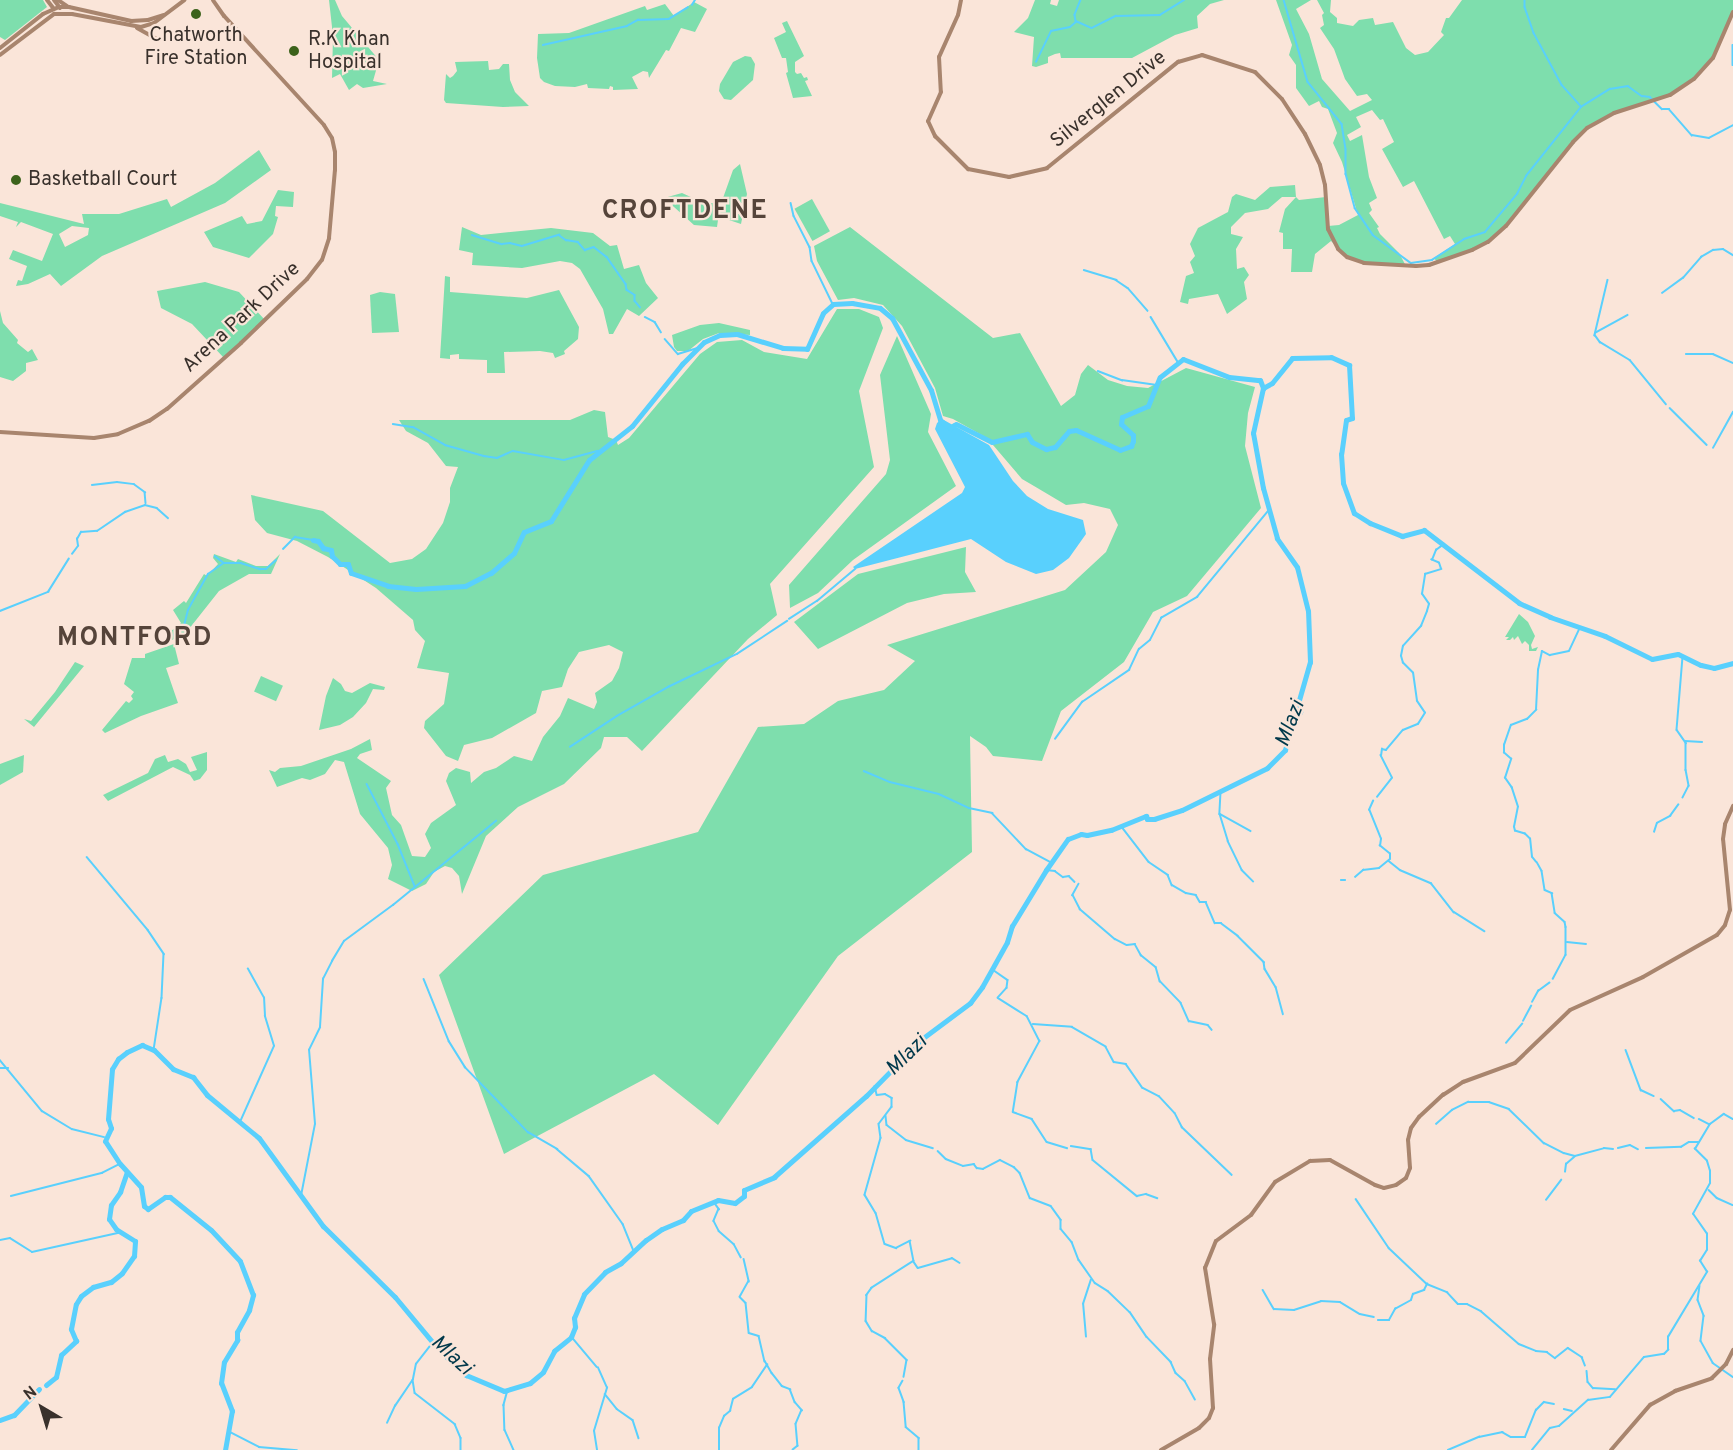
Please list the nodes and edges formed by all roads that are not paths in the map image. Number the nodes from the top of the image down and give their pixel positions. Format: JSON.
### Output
{"nodes":[{"id":1,"x":47,"y":0,"type":"edge"},
{"id":2,"x":56,"y":0,"type":"edge"},
{"id":3,"x":184,"y":0,"type":"edge"},
{"id":4,"x":213,"y":0,"type":"edge"},
{"id":5,"x":961,"y":0,"type":"edge"},
{"id":6,"x":59,"y":7,"type":"junction"},
{"id":7,"x":69,"y":7,"type":"junction"},
{"id":8,"x":54,"y":8,"type":"junction"},
{"id":9,"x":1733,"y":12,"type":"edge"},
{"id":10,"x":61,"y":13,"type":"junction"},
{"id":11,"x":166,"y":14,"type":"junction"},
{"id":12,"x":154,"y":23,"type":"junction"},
{"id":13,"x":137,"y":28,"type":"junction"},
{"id":14,"x":0,"y":39,"type":"edge"},
{"id":15,"x":9,"y":42,"type":"junction"},
{"id":16,"x":0,"y":48,"type":"edge"},
{"id":17,"x":0,"y":55,"type":"edge"},
{"id":18,"x":0,"y":432,"type":"edge"},
{"id":19,"x":1733,"y":806,"type":"edge"},
{"id":20,"x":1733,"y":1350,"type":"edge"},
{"id":21,"x":1161,"y":1450,"type":"edge"},
{"id":22,"x":1611,"y":1450,"type":"edge"}],
"edges":[{"from":1,"to":8,"type":"street"},
{"from":2,"to":6,"type":"street"},
{"from":2,"to":7,"type":"street"},
{"from":3,"to":11,"type":"street"},
{"from":4,"to":18,"type":"street","name":"Arena Park Drive"},
{"from":5,"to":9,"type":"street","name":"Silverglen Drive"},
{"from":6,"to":7,"type":"street"},
{"from":6,"to":8,"type":"street"},
{"from":6,"to":10,"type":"street"},
{"from":7,"to":11,"type":"street"},
{"from":8,"to":10,"type":"street"},
{"from":8,"to":15,"type":"street"},
{"from":10,"to":13,"type":"street"},
{"from":10,"to":17,"type":"street"},
{"from":11,"to":12,"type":"street"},
{"from":12,"to":13,"type":"street"},
{"from":12,"to":13,"type":"street"},
{"from":14,"to":15,"type":"street"},
{"from":15,"to":16,"type":"street"},
{"from":19,"to":21,"type":"street"},
{"from":20,"to":22,"type":"street"}]}
